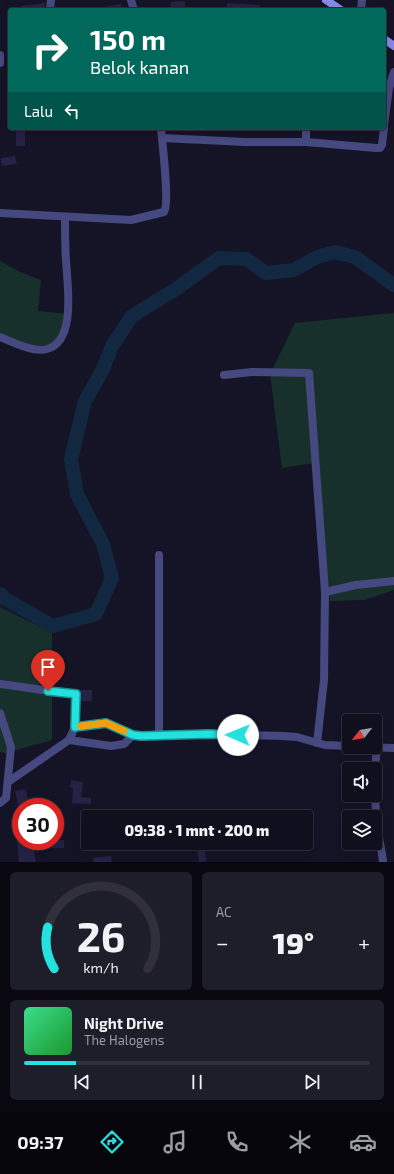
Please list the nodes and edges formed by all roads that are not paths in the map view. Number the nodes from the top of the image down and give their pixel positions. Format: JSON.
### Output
{"nodes":[{"id":1,"x":326,"y":0,"type":"edge"},
{"id":2,"x":335,"y":8,"type":"edge"},
{"id":3,"x":0,"y":55,"type":"edge"},
{"id":4,"x":0,"y":63,"type":"edge"},
{"id":5,"x":394,"y":72,"type":"edge"},
{"id":6,"x":386,"y":111,"type":"edge"},
{"id":7,"x":160,"y":130,"type":"edge"},
{"id":8,"x":306,"y":130,"type":"edge"},
{"id":9,"x":384,"y":130,"type":"edge"},
{"id":10,"x":162,"y":138,"type":"junction"},
{"id":11,"x":306,"y":142,"type":"junction"},
{"id":12,"x":0,"y":213,"type":"edge"},
{"id":13,"x":65,"y":217,"type":"junction"},
{"id":14,"x":0,"y":337,"type":"edge"},
{"id":15,"x":224,"y":375,"type":"dead end"},
{"id":16,"x":159,"y":555,"type":"dead end"},
{"id":17,"x":394,"y":581,"type":"edge"},
{"id":18,"x":325,"y":592,"type":"junction"},
{"id":19,"x":0,"y":684,"type":"edge"},
{"id":20,"x":0,"y":713,"type":"edge"},
{"id":21,"x":75,"y":727,"type":"junction"},
{"id":22,"x":133,"y":735,"type":"junction"},
{"id":23,"x":159,"y":736,"type":"junction"},
{"id":24,"x":69,"y":740,"type":"junction"},
{"id":25,"x":317,"y":743,"type":"junction"},
{"id":26,"x":342,"y":745,"type":"edge"},
{"id":27,"x":382,"y":748,"type":"edge"},
{"id":28,"x":394,"y":748,"type":"edge"},
{"id":29,"x":376,"y":754,"type":"edge"},
{"id":30,"x":8,"y":782,"type":"junction"},
{"id":31,"x":3,"y":800,"type":"edge"},
{"id":32,"x":383,"y":862,"type":"edge"}],
"edges":[{"from":1,"to":2,"type":"street"},
{"from":3,"to":4,"type":"street"},
{"from":5,"to":6,"type":"street"},
{"from":7,"to":10,"type":"street"},
{"from":8,"to":11,"type":"street"},
{"from":9,"to":11,"type":"street"},
{"from":10,"to":11,"type":"street"},
{"from":10,"to":13,"type":"street"},
{"from":12,"to":13,"type":"street"},
{"from":13,"to":14,"type":"street"},
{"from":15,"to":18,"type":"street"},
{"from":16,"to":23,"type":"street"},
{"from":17,"to":18,"type":"street"},
{"from":18,"to":25,"type":"street"},
{"from":19,"to":21,"type":"street"},
{"from":20,"to":30,"type":"street"},
{"from":21,"to":22,"type":"street"},
{"from":21,"to":24,"type":"street"},
{"from":22,"to":23,"type":"street"},
{"from":22,"to":24,"type":"street"},
{"from":23,"to":25,"type":"street"},
{"from":24,"to":30,"type":"street"},
{"from":25,"to":26,"type":"street"},
{"from":27,"to":28,"type":"street"},
{"from":29,"to":32,"type":"street"},
{"from":30,"to":31,"type":"street"}]}
